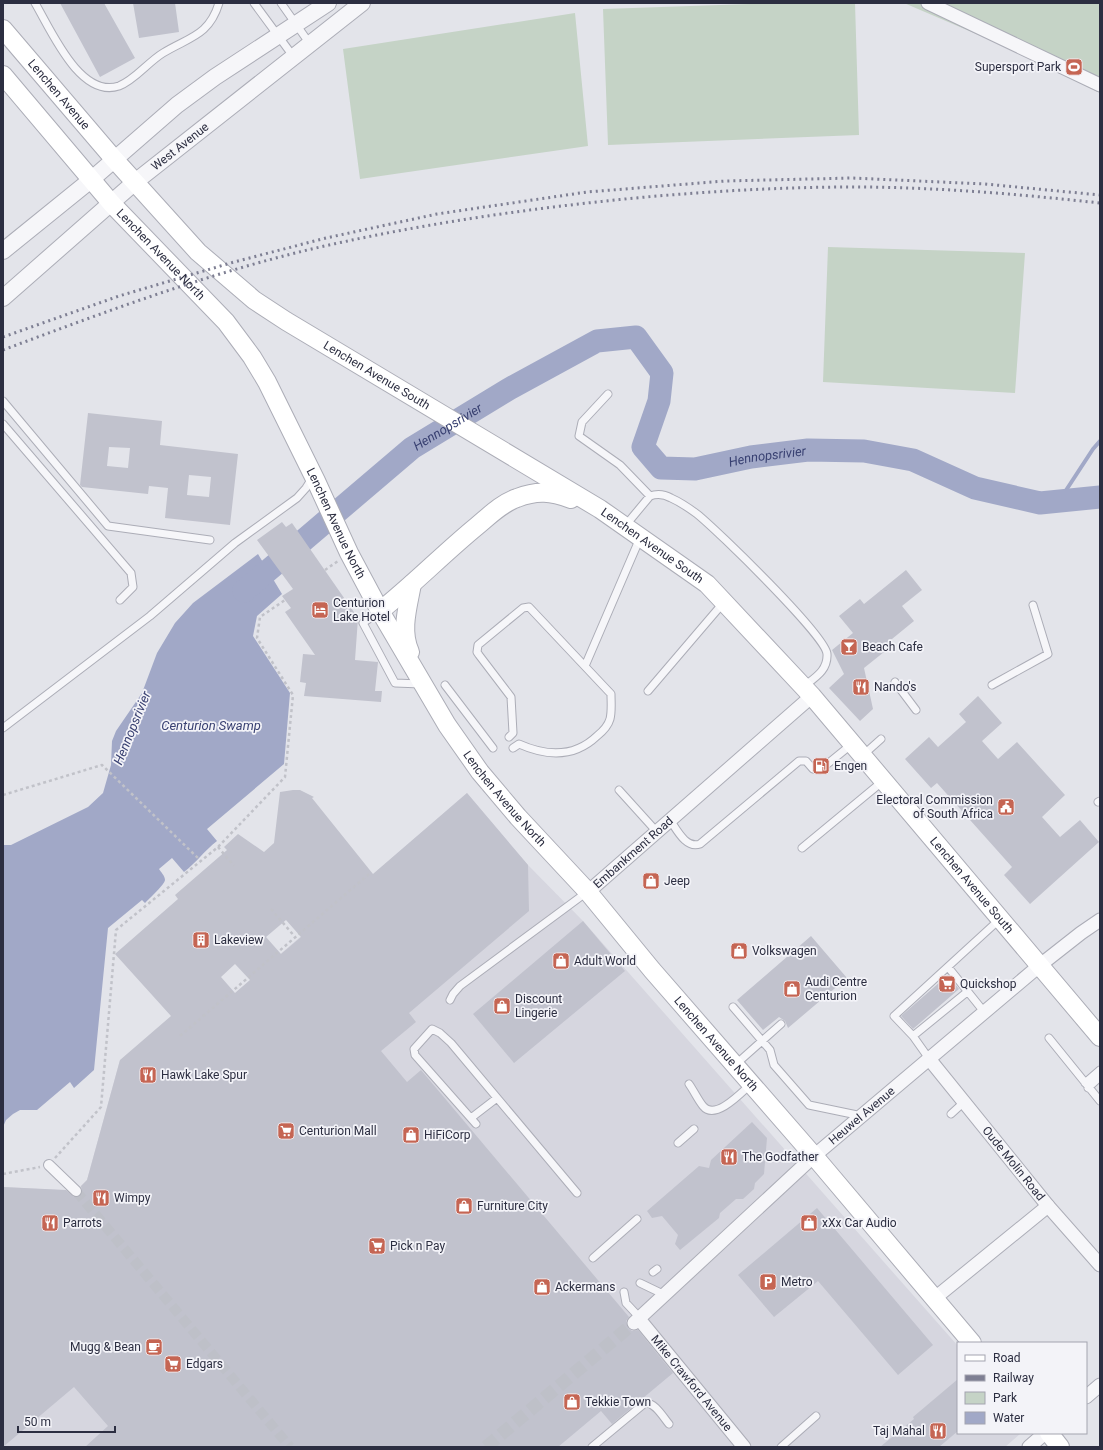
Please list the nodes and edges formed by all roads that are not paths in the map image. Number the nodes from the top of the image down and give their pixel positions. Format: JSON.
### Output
{"nodes":[{"id":1,"x":34,"y":3,"type":"edge"},
{"id":2,"x":219,"y":3,"type":"edge"},
{"id":3,"x":254,"y":3,"type":"edge"},
{"id":4,"x":281,"y":3,"type":"edge"},
{"id":5,"x":328,"y":3,"type":"edge"},
{"id":6,"x":362,"y":3,"type":"edge"},
{"id":7,"x":928,"y":3,"type":"edge"},
{"id":8,"x":297,"y":24,"type":"junction"},
{"id":9,"x":3,"y":29,"type":"edge"},
{"id":10,"x":278,"y":36,"type":"junction"},
{"id":11,"x":310,"y":44,"type":"junction"},
{"id":12,"x":293,"y":56,"type":"junction"},
{"id":13,"x":3,"y":75,"type":"edge"},
{"id":14,"x":1100,"y":85,"type":"edge"},
{"id":15,"x":114,"y":159,"type":"junction"},
{"id":16,"x":92,"y":178,"type":"junction"},
{"id":17,"x":135,"y":182,"type":"junction"},
{"id":18,"x":112,"y":204,"type":"junction"},
{"id":19,"x":3,"y":251,"type":"edge"},
{"id":20,"x":3,"y":298,"type":"edge"},
{"id":21,"x":608,"y":394,"type":"dead end"},
{"id":22,"x":3,"y":401,"type":"edge"},
{"id":23,"x":3,"y":424,"type":"edge"},
{"id":24,"x":314,"y":478,"type":"junction"},
{"id":25,"x":650,"y":496,"type":"junction"},
{"id":26,"x":600,"y":509,"type":"junction"},
{"id":27,"x":625,"y":527,"type":"junction"},
{"id":28,"x":640,"y":537,"type":"junction"},
{"id":29,"x":210,"y":540,"type":"dead end"},
{"id":30,"x":412,"y":584,"type":"junction"},
{"id":31,"x":120,"y":600,"type":"dead end"},
{"id":32,"x":724,"y":602,"type":"junction"},
{"id":33,"x":1033,"y":605,"type":"dead end"},
{"id":34,"x":380,"y":611,"type":"junction"},
{"id":35,"x":585,"y":666,"type":"junction"},
{"id":36,"x":895,"y":682,"type":"dead end"},
{"id":37,"x":424,"y":685,"type":"junction"},
{"id":38,"x":445,"y":685,"type":"dead end"},
{"id":39,"x":992,"y":685,"type":"dead end"},
{"id":40,"x":648,"y":691,"type":"dead end"},
{"id":41,"x":808,"y":692,"type":"junction"},
{"id":42,"x":916,"y":710,"type":"dead end"},
{"id":43,"x":3,"y":728,"type":"edge"},
{"id":44,"x":509,"y":737,"type":"dead end"},
{"id":45,"x":881,"y":739,"type":"dead end"},
{"id":46,"x":493,"y":748,"type":"dead end"},
{"id":47,"x":513,"y":748,"type":"dead end"},
{"id":48,"x":857,"y":750,"type":"junction"},
{"id":49,"x":883,"y":781,"type":"junction"},
{"id":50,"x":619,"y":790,"type":"dead end"},
{"id":51,"x":670,"y":820,"type":"junction"},
{"id":52,"x":657,"y":832,"type":"junction"},
{"id":53,"x":802,"y":848,"type":"dead end"},
{"id":54,"x":588,"y":892,"type":"junction"},
{"id":55,"x":1000,"y":919,"type":"junction"},
{"id":56,"x":1100,"y":920,"type":"edge"},
{"id":57,"x":948,"y":966,"type":"junction"},
{"id":58,"x":1039,"y":966,"type":"junction"},
{"id":59,"x":967,"y":992,"type":"junction"},
{"id":60,"x":450,"y":1000,"type":"dead end"},
{"id":61,"x":733,"y":1007,"type":"dead end"},
{"id":62,"x":985,"y":1013,"type":"junction"},
{"id":63,"x":781,"y":1024,"type":"dead end"},
{"id":64,"x":913,"y":1036,"type":"junction"},
{"id":65,"x":1100,"y":1037,"type":"edge"},
{"id":66,"x":1048,"y":1038,"type":"dead end"},
{"id":67,"x":762,"y":1041,"type":"junction"},
{"id":68,"x":930,"y":1060,"type":"junction"},
{"id":69,"x":735,"y":1065,"type":"junction"},
{"id":70,"x":1100,"y":1070,"type":"edge"},
{"id":71,"x":1100,"y":1077,"type":"edge"},
{"id":72,"x":689,"y":1084,"type":"dead end"},
{"id":73,"x":752,"y":1084,"type":"junction"},
{"id":74,"x":1087,"y":1086,"type":"junction"},
{"id":75,"x":497,"y":1098,"type":"junction"},
{"id":76,"x":1100,"y":1101,"type":"edge"},
{"id":77,"x":963,"y":1103,"type":"junction"},
{"id":78,"x":951,"y":1114,"type":"dead end"},
{"id":79,"x":862,"y":1116,"type":"junction"},
{"id":80,"x":694,"y":1129,"type":"dead end"},
{"id":81,"x":678,"y":1143,"type":"dead end"},
{"id":82,"x":814,"y":1156,"type":"junction"},
{"id":83,"x":49,"y":1165,"type":"road end"},
{"id":84,"x":76,"y":1191,"type":"tunnel mouth"},
{"id":85,"x":577,"y":1193,"type":"dead end"},
{"id":86,"x":1048,"y":1206,"type":"junction"},
{"id":87,"x":638,"y":1219,"type":"dead end"},
{"id":88,"x":593,"y":1258,"type":"dead end"},
{"id":89,"x":1100,"y":1265,"type":"edge"},
{"id":90,"x":640,"y":1283,"type":"dead end"},
{"id":91,"x":624,"y":1292,"type":"dead end"},
{"id":92,"x":665,"y":1295,"type":"junction"},
{"id":93,"x":935,"y":1298,"type":"junction"},
{"id":94,"x":638,"y":1320,"type":"junction"},
{"id":95,"x":963,"y":1337,"type":"edge"},
{"id":96,"x":1100,"y":1385,"type":"edge"},
{"id":97,"x":1087,"y":1396,"type":"edge"},
{"id":98,"x":816,"y":1416,"type":"dead end"},
{"id":99,"x":669,"y":1424,"type":"dead end"},
{"id":100,"x":1044,"y":1434,"type":"edge"},
{"id":101,"x":1049,"y":1434,"type":"edge"},
{"id":102,"x":592,"y":1447,"type":"edge"},
{"id":103,"x":744,"y":1447,"type":"edge"},
{"id":104,"x":781,"y":1447,"type":"edge"},
{"id":105,"x":1029,"y":1447,"type":"edge"},
{"id":106,"x":1060,"y":1447,"type":"edge"}],
"edges":[{"from":1,"to":2,"type":"lane"},
{"from":3,"to":10,"type":"lane"},
{"from":4,"to":8,"type":"lane"},
{"from":5,"to":8,"type":"street"},
{"from":6,"to":11,"type":"street","name":"West Avenue"},
{"from":7,"to":14,"type":"street"},
{"from":8,"to":10,"type":"street"},
{"from":8,"to":11,"type":"lane"},
{"from":9,"to":15,"type":"main road","name":"Lenchen Avenue"},
{"from":10,"to":12,"type":"lane"},
{"from":10,"to":15,"type":"street"},
{"from":11,"to":12,"type":"street","name":"West Avenue"},
{"from":12,"to":17,"type":"street","name":"West Avenue"},
{"from":13,"to":16,"type":"main road"},
{"from":15,"to":16,"type":"street"},
{"from":15,"to":17,"type":"main road","name":"Lenchen Avenue South"},
{"from":16,"to":18,"type":"main road"},
{"from":16,"to":19,"type":"street"},
{"from":17,"to":18,"type":"street","name":"West Avenue"},
{"from":17,"to":26,"type":"main road","name":"Lenchen Avenue South"},
{"from":18,"to":20,"type":"street","name":"West Avenue"},
{"from":18,"to":24,"type":"main road","name":"Lenchen Avenue North"},
{"from":21,"to":25,"type":"lane"},
{"from":22,"to":29,"type":"lane"},
{"from":23,"to":31,"type":"lane"},
{"from":24,"to":34,"type":"main road","name":"Lenchen Avenue North"},
{"from":24,"to":43,"type":"lane"},
{"from":25,"to":27,"type":"lane"},
{"from":25,"to":41,"type":"lane"},
{"from":26,"to":27,"type":"main road","name":"Lenchen Avenue South"},
{"from":26,"to":30,"type":"main road"},
{"from":27,"to":28,"type":"main road","name":"Lenchen Avenue South"},
{"from":28,"to":32,"type":"main road","name":"Lenchen Avenue South"},
{"from":28,"to":35,"type":"lane"},
{"from":30,"to":34,"type":"main road"},
{"from":30,"to":37,"type":"main road"},
{"from":32,"to":40,"type":"lane"},
{"from":32,"to":41,"type":"main road","name":"Lenchen Avenue South"},
{"from":33,"to":39,"type":"lane"},
{"from":34,"to":37,"type":"main road","name":"Lenchen Avenue North"},
{"from":34,"to":37,"type":"lane"},
{"from":35,"to":44,"type":"lane"},
{"from":35,"to":47,"type":"lane"},
{"from":36,"to":42,"type":"lane"},
{"from":37,"to":54,"type":"main road","name":"Lenchen Avenue North"},
{"from":38,"to":46,"type":"lane"},
{"from":41,"to":48,"type":"main road","name":"Lenchen Avenue South"},
{"from":41,"to":51,"type":"street","name":"Embankment Road"},
{"from":45,"to":48,"type":"lane"},
{"from":48,"to":49,"type":"main road","name":"Lenchen Avenue South"},
{"from":48,"to":51,"type":"lane"},
{"from":49,"to":53,"type":"lane"},
{"from":49,"to":55,"type":"main road","name":"Lenchen Avenue South"},
{"from":50,"to":52,"type":"lane"},
{"from":51,"to":52,"type":"street","name":"Embankment Road"},
{"from":52,"to":54,"type":"street","name":"Embankment Road"},
{"from":54,"to":60,"type":"lane","name":"Embankment Road"},
{"from":54,"to":69,"type":"main road","name":"Lenchen Avenue North"},
{"from":55,"to":57,"type":"lane"},
{"from":55,"to":58,"type":"main road","name":"Lenchen Avenue South"},
{"from":56,"to":58,"type":"street","name":"Heuwel Avenue"},
{"from":57,"to":59,"type":"lane"},
{"from":57,"to":64,"type":"lane"},
{"from":58,"to":62,"type":"street","name":"Heuwel Avenue"},
{"from":58,"to":65,"type":"main road","name":"Lenchen Avenue South"},
{"from":59,"to":62,"type":"lane"},
{"from":59,"to":64,"type":"lane"},
{"from":61,"to":67,"type":"lane"},
{"from":62,"to":68,"type":"street","name":"Heuwel Avenue"},
{"from":63,"to":67,"type":"lane"},
{"from":64,"to":68,"type":"lane"},
{"from":66,"to":74,"type":"lane"},
{"from":67,"to":69,"type":"lane"},
{"from":67,"to":79,"type":"lane"},
{"from":68,"to":77,"type":"street","name":"Oude Molin Road"},
{"from":68,"to":79,"type":"street","name":"Heuwel Avenue"},
{"from":69,"to":73,"type":"main road","name":"Lenchen Avenue North"},
{"from":70,"to":74,"type":"lane"},
{"from":71,"to":74,"type":"lane"},
{"from":72,"to":73,"type":"lane"},
{"from":73,"to":82,"type":"main road","name":"Lenchen Avenue North"},
{"from":74,"to":76,"type":"lane"},
{"from":75,"to":75,"type":"lane"},
{"from":75,"to":85,"type":"lane"},
{"from":77,"to":78,"type":"lane"},
{"from":77,"to":86,"type":"street","name":"Oude Molin Road"},
{"from":79,"to":82,"type":"street","name":"Heuwel Avenue"},
{"from":80,"to":81,"type":"lane"},
{"from":82,"to":92,"type":"street","name":"Heuwel Avenue"},
{"from":82,"to":93,"type":"main road","name":"Lenchen Avenue North"},
{"from":83,"to":84,"type":"street"},
{"from":86,"to":89,"type":"street","name":"Oude Molin Road"},
{"from":86,"to":93,"type":"street"},
{"from":87,"to":88,"type":"lane"},
{"from":90,"to":92,"type":"lane"},
{"from":91,"to":94,"type":"lane"},
{"from":92,"to":94,"type":"street","name":"Heuwel Avenue"},
{"from":93,"to":95,"type":"main road","name":"Lenchen Avenue North"},
{"from":94,"to":103,"type":"street","name":"Mike Crawford Avenue"},
{"from":96,"to":97,"type":"street"},
{"from":98,"to":104,"type":"lane"},
{"from":99,"to":102,"type":"lane"},
{"from":100,"to":105,"type":"street"},
{"from":101,"to":106,"type":"main road"}]}
